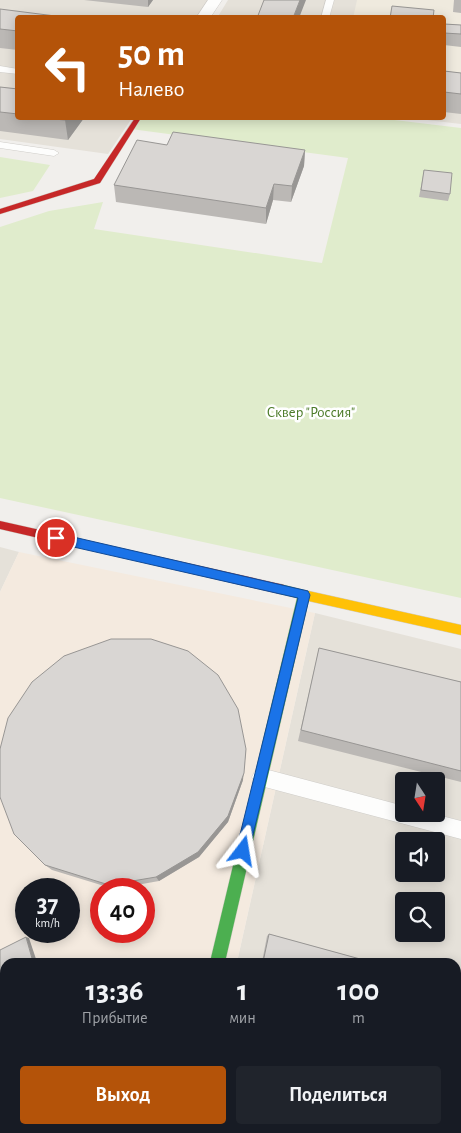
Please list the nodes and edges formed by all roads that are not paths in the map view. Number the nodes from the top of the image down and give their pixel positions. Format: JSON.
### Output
{"nodes":[{"id":1,"x":215,"y":0,"type":"edge"},
{"id":2,"x":330,"y":0,"type":"edge"},
{"id":3,"x":205,"y":15,"type":"edge"},
{"id":4,"x":326,"y":15,"type":"edge"},
{"id":5,"x":0,"y":69,"type":"edge"},
{"id":6,"x":15,"y":72,"type":"edge"},
{"id":7,"x":137,"y":120,"type":"edge"},
{"id":8,"x":0,"y":145,"type":"edge"},
{"id":9,"x":54,"y":153,"type":"dead end"},
{"id":10,"x":0,"y":212,"type":"edge"},
{"id":11,"x":0,"y":525,"type":"edge"},
{"id":12,"x":304,"y":595,"type":"junction"},
{"id":13,"x":461,"y":630,"type":"edge"},
{"id":14,"x":261,"y":777,"type":"junction"},
{"id":15,"x":461,"y":830,"type":"edge"},
{"id":16,"x":218,"y":958,"type":"edge"}],
"edges":[{"from":1,"to":3,"type":"street"},
{"from":2,"to":4,"type":"lane"},
{"from":5,"to":6,"type":"lane"},
{"from":7,"to":10,"type":"street"},
{"from":8,"to":9,"type":"lane"},
{"from":11,"to":12,"type":"street"},
{"from":12,"to":13,"type":"street"},
{"from":12,"to":14,"type":"street"},
{"from":14,"to":15,"type":"lane"},
{"from":14,"to":16,"type":"street"}]}
